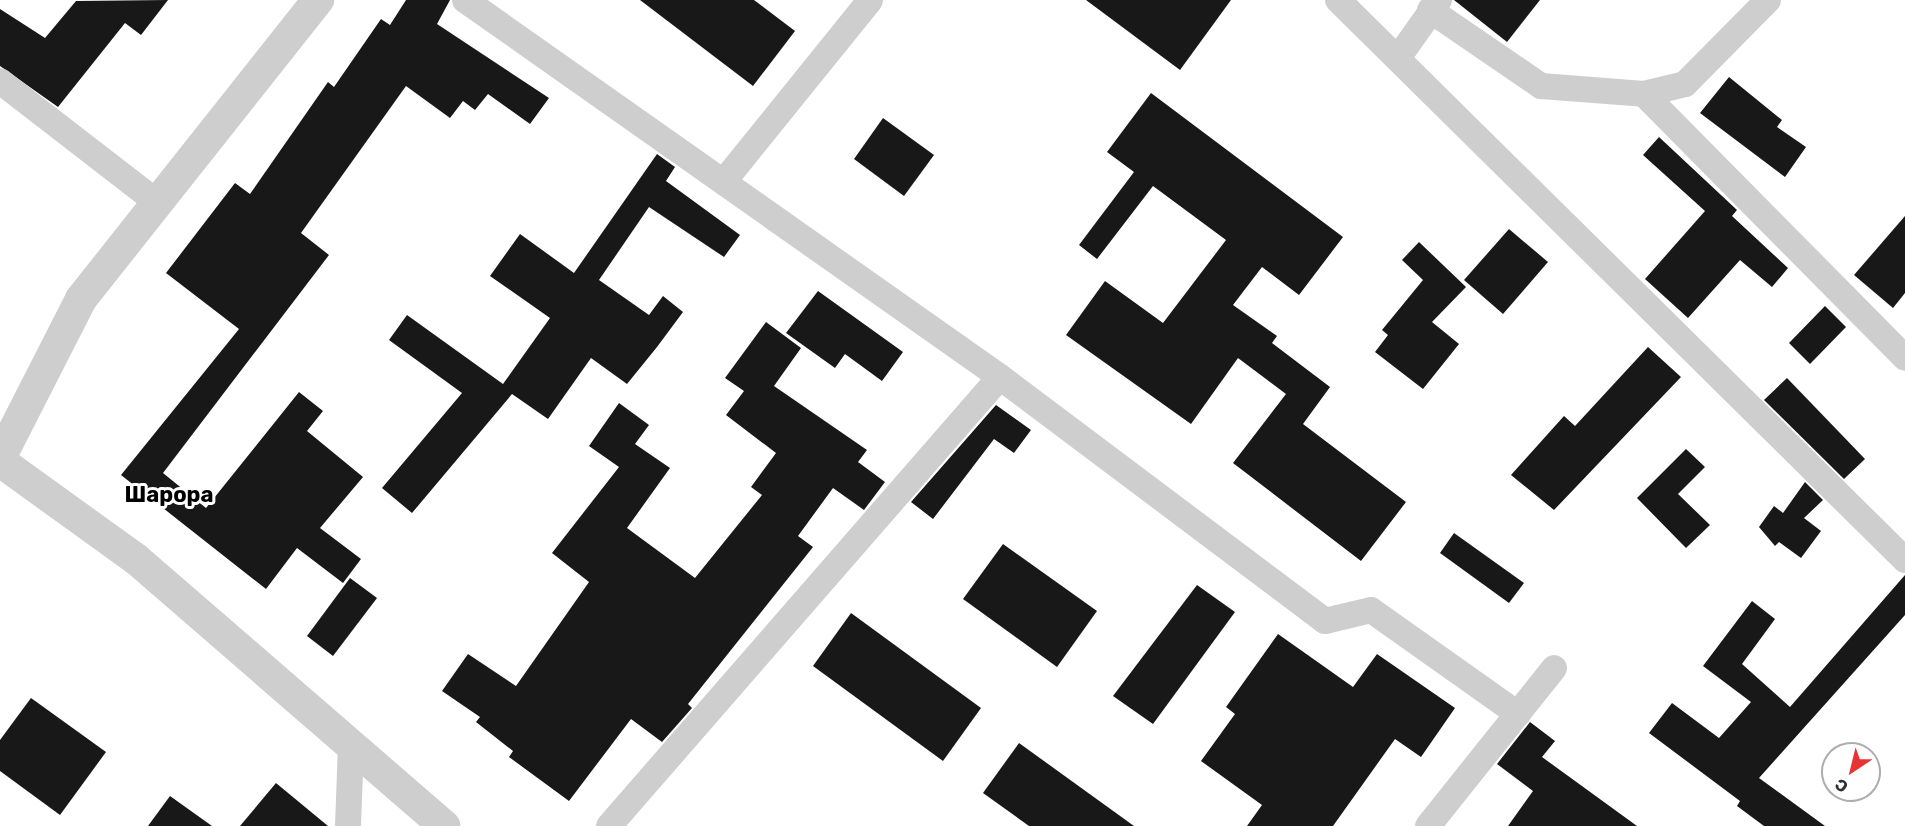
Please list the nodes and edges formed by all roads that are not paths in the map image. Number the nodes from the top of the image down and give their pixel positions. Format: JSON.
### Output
{"nodes":[{"id":1,"x":318,"y":0,"type":"edge"},
{"id":2,"x":465,"y":0,"type":"edge"},
{"id":3,"x":870,"y":0,"type":"edge"},
{"id":4,"x":1338,"y":0,"type":"edge"},
{"id":5,"x":1768,"y":0,"type":"edge"},
{"id":6,"x":1434,"y":5,"type":"edge"},
{"id":7,"x":1398,"y":58,"type":"junction"},
{"id":8,"x":0,"y":81,"type":"edge"},
{"id":9,"x":1644,"y":94,"type":"junction"},
{"id":10,"x":725,"y":180,"type":"junction"},
{"id":11,"x":155,"y":201,"type":"junction"},
{"id":12,"x":1905,"y":358,"type":"edge"},
{"id":13,"x":1000,"y":376,"type":"junction"},
{"id":14,"x":0,"y":460,"type":"edge"},
{"id":15,"x":1905,"y":560,"type":"edge"},
{"id":16,"x":1554,"y":668,"type":"dead end"},
{"id":17,"x":1518,"y":714,"type":"junction"},
{"id":18,"x":351,"y":746,"type":"junction"},
{"id":19,"x":348,"y":826,"type":"edge"},
{"id":20,"x":444,"y":826,"type":"edge"},
{"id":21,"x":609,"y":826,"type":"edge"},
{"id":22,"x":1428,"y":826,"type":"edge"}],
"edges":[{"from":1,"to":11,"type":"street"},
{"from":2,"to":10,"type":"street"},
{"from":3,"to":10,"type":"street"},
{"from":4,"to":7,"type":"street"},
{"from":5,"to":9,"type":"street"},
{"from":6,"to":7,"type":"street"},
{"from":6,"to":9,"type":"street"},
{"from":7,"to":15,"type":"street"},
{"from":8,"to":11,"type":"street"},
{"from":9,"to":12,"type":"street"},
{"from":10,"to":13,"type":"street"},
{"from":11,"to":14,"type":"street"},
{"from":13,"to":17,"type":"street"},
{"from":13,"to":21,"type":"street"},
{"from":14,"to":18,"type":"street"},
{"from":16,"to":17,"type":"street"},
{"from":17,"to":22,"type":"street"},
{"from":18,"to":19,"type":"street"},
{"from":18,"to":20,"type":"street"}]}
